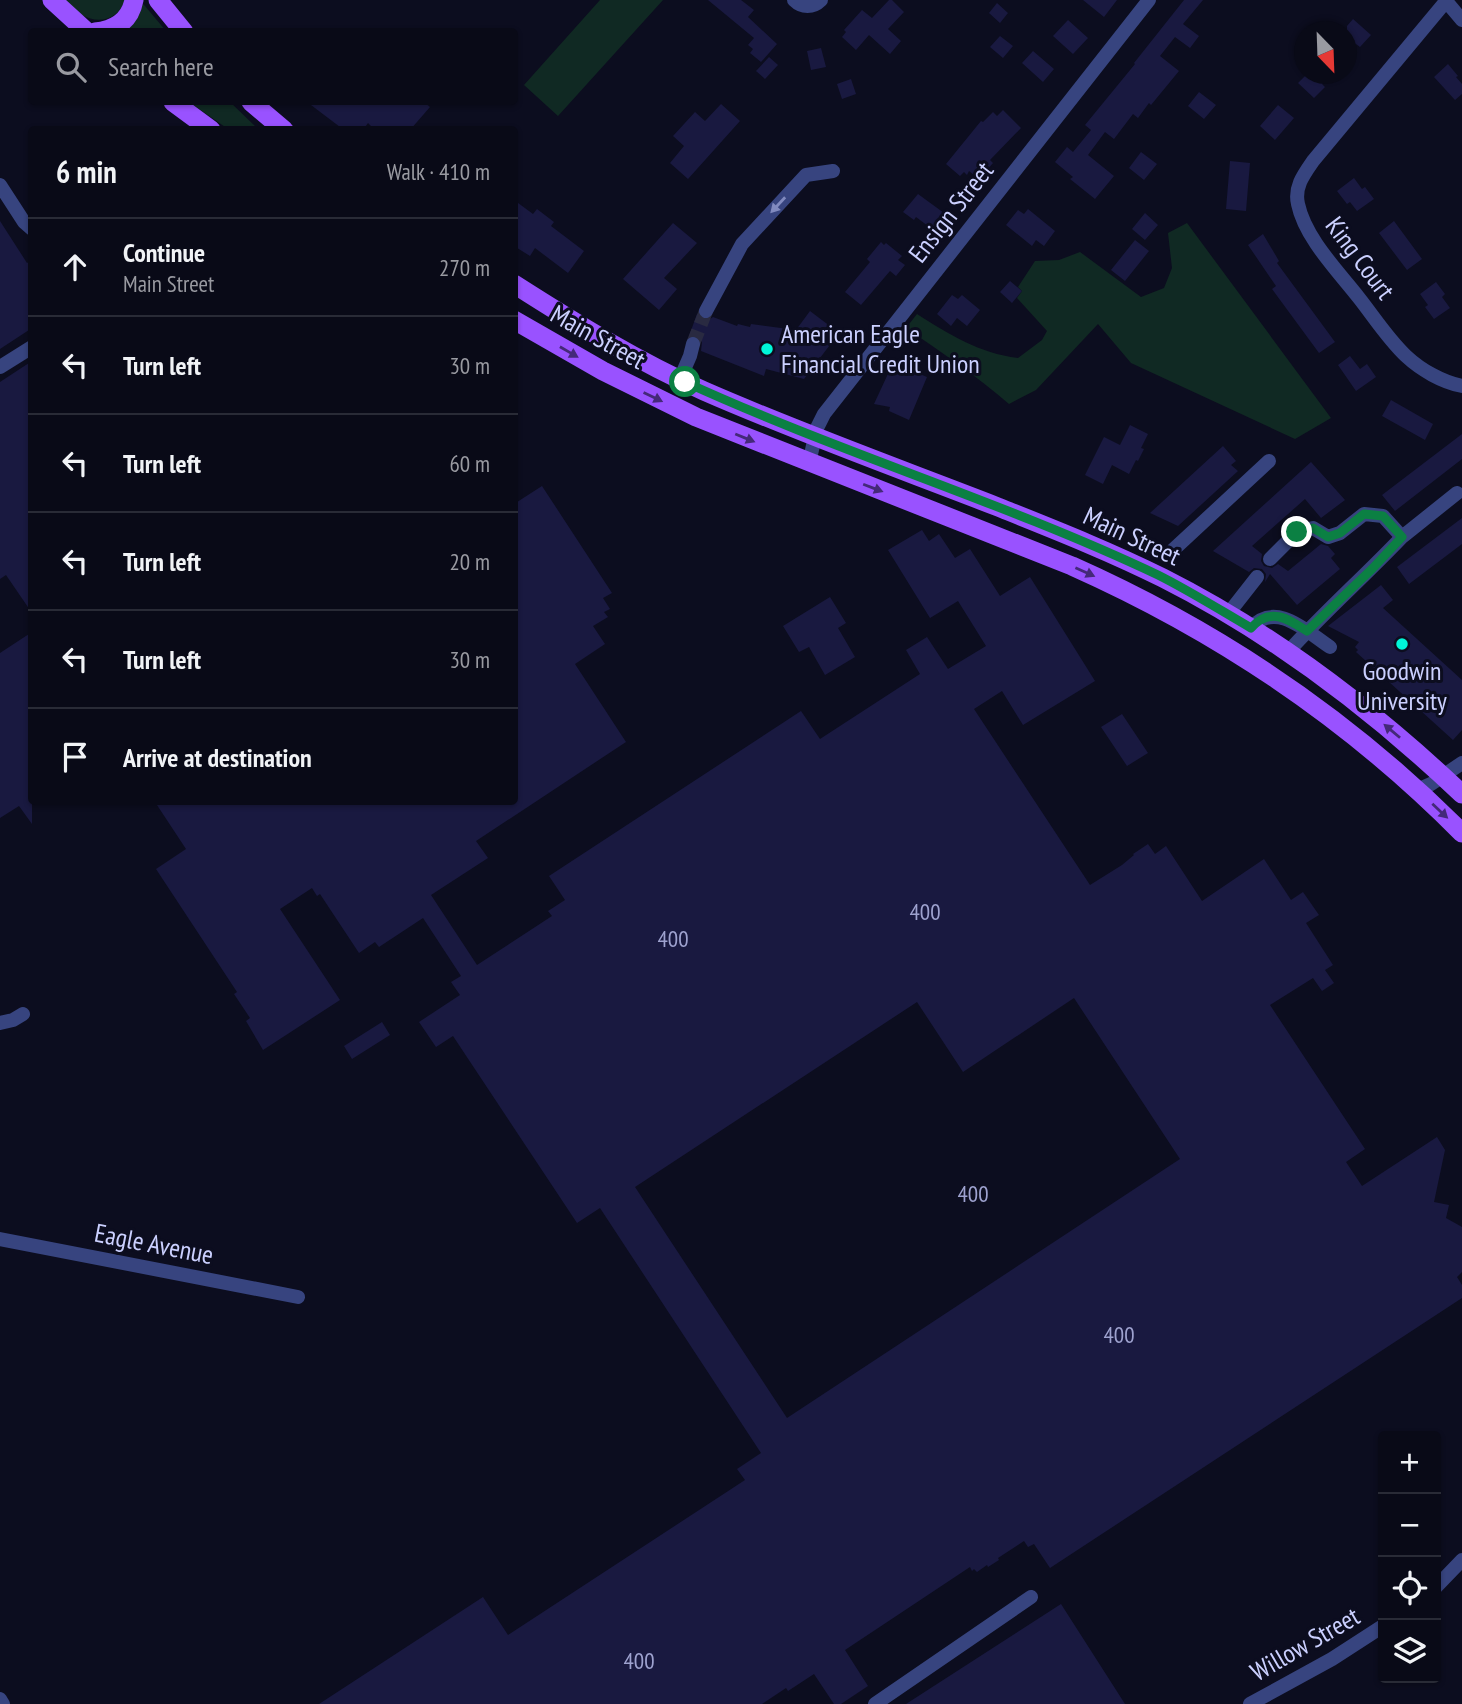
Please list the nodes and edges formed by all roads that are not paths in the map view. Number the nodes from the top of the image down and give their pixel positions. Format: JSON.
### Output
{"nodes":[{"id":1,"x":52,"y":0,"type":"edge"},
{"id":2,"x":134,"y":0,"type":"edge"},
{"id":3,"x":158,"y":0,"type":"edge"},
{"id":4,"x":794,"y":0,"type":"edge"},
{"id":5,"x":821,"y":0,"type":"edge"},
{"id":6,"x":1149,"y":0,"type":"edge"},
{"id":7,"x":1446,"y":0,"type":"edge"},
{"id":8,"x":1462,"y":20,"type":"edge"},
{"id":9,"x":83,"y":28,"type":"edge"},
{"id":10,"x":111,"y":28,"type":"edge"},
{"id":11,"x":181,"y":28,"type":"edge"},
{"id":12,"x":177,"y":105,"type":"edge"},
{"id":13,"x":255,"y":105,"type":"edge"},
{"id":14,"x":206,"y":126,"type":"edge"},
{"id":15,"x":279,"y":126,"type":"edge"},
{"id":16,"x":832,"y":171,"type":"dead end"},
{"id":17,"x":0,"y":185,"type":"edge"},
{"id":18,"x":28,"y":226,"type":"edge"},
{"id":19,"x":518,"y":287,"type":"edge"},
{"id":20,"x":706,"y":311,"type":"tunnel mouth"},
{"id":21,"x":518,"y":322,"type":"edge"},
{"id":22,"x":693,"y":344,"type":"tunnel mouth"},
{"id":23,"x":28,"y":349,"type":"edge"},
{"id":24,"x":637,"y":358,"type":"junction"},
{"id":25,"x":0,"y":367,"type":"edge"},
{"id":26,"x":680,"y":380,"type":"junction"},
{"id":27,"x":624,"y":383,"type":"junction"},
{"id":28,"x":1462,"y":386,"type":"edge"},
{"id":29,"x":815,"y":436,"type":"junction"},
{"id":30,"x":1269,"y":461,"type":"dead end"},
{"id":31,"x":809,"y":463,"type":"junction"},
{"id":32,"x":1457,"y":493,"type":"dead end"},
{"id":33,"x":1402,"y":537,"type":"junction"},
{"id":34,"x":1173,"y":550,"type":"dead end"},
{"id":35,"x":1270,"y":559,"type":"dead end"},
{"id":36,"x":1257,"y":577,"type":"dead end"},
{"id":37,"x":1228,"y":614,"type":"junction"},
{"id":38,"x":1251,"y":628,"type":"junction"},
{"id":39,"x":1307,"y":631,"type":"junction"},
{"id":40,"x":1330,"y":647,"type":"dead end"},
{"id":41,"x":1288,"y":652,"type":"junction"},
{"id":42,"x":1462,"y":763,"type":"edge"},
{"id":43,"x":1443,"y":776,"type":"junction"},
{"id":44,"x":1417,"y":790,"type":"junction"},
{"id":45,"x":1462,"y":794,"type":"edge"},
{"id":46,"x":1462,"y":833,"type":"edge"},
{"id":47,"x":23,"y":1014,"type":"dead end"},
{"id":48,"x":0,"y":1023,"type":"edge"},
{"id":49,"x":0,"y":1238,"type":"edge"},
{"id":50,"x":298,"y":1297,"type":"dead end"},
{"id":51,"x":1462,"y":1560,"type":"edge"},
{"id":52,"x":1441,"y":1582,"type":"edge"},
{"id":53,"x":1031,"y":1597,"type":"dead end"},
{"id":54,"x":1378,"y":1629,"type":"edge"},
{"id":55,"x":0,"y":1699,"type":"edge"},
{"id":56,"x":3,"y":1704,"type":"edge"},
{"id":57,"x":875,"y":1704,"type":"edge"},
{"id":58,"x":1250,"y":1704,"type":"edge"}],
"edges":[{"from":1,"to":9,"type":"main road"},
{"from":2,"to":10,"type":"main road"},
{"from":3,"to":11,"type":"main road"},
{"from":4,"to":5,"type":"street"},
{"from":6,"to":29,"type":"street","name":"Ensign Street"},
{"from":7,"to":8,"type":"street","name":"King Court"},
{"from":7,"to":28,"type":"street","name":"King Court"},
{"from":12,"to":14,"type":"main road"},
{"from":13,"to":15,"type":"main road"},
{"from":16,"to":20,"type":"street","one_way":true},
{"from":17,"to":18,"type":"street"},
{"from":19,"to":24,"type":"main road","name":"Main Street"},
{"from":21,"to":27,"type":"main road","name":"Main Street","one_way":true},
{"from":22,"to":26,"type":"street"},
{"from":23,"to":25,"type":"street"},
{"from":24,"to":26,"type":"main road","name":"Main Street"},
{"from":24,"to":27,"type":"main road"},
{"from":26,"to":29,"type":"main road","name":"Main Street"},
{"from":27,"to":31,"type":"main road","name":"Main Street","one_way":true},
{"from":29,"to":31,"type":"street","name":"Ensign Street"},
{"from":29,"to":37,"type":"main road","name":"Main Street"},
{"from":30,"to":34,"type":"street"},
{"from":31,"to":44,"type":"main road","name":"Main Street","one_way":true},
{"from":32,"to":33,"type":"street"},
{"from":33,"to":35,"type":"street"},
{"from":33,"to":39,"type":"street"},
{"from":36,"to":37,"type":"street"},
{"from":37,"to":38,"type":"main road","name":"Main Street"},
{"from":38,"to":39,"type":"street"},
{"from":38,"to":41,"type":"main road","name":"Main Street"},
{"from":39,"to":40,"type":"street"},
{"from":39,"to":41,"type":"street"},
{"from":43,"to":41,"type":"main road","name":"Main Street","one_way":true},
{"from":42,"to":43,"type":"street"},
{"from":43,"to":44,"type":"street"},
{"from":43,"to":45,"type":"main road","name":"Main Street"},
{"from":44,"to":46,"type":"main road","name":"Main Street","one_way":true},
{"from":47,"to":48,"type":"street"},
{"from":49,"to":50,"type":"street","name":"Eagle Avenue"},
{"from":51,"to":52,"type":"street"},
{"from":53,"to":57,"type":"street"},
{"from":54,"to":58,"type":"street","name":"Willow Street"},
{"from":55,"to":56,"type":"street"}]}
